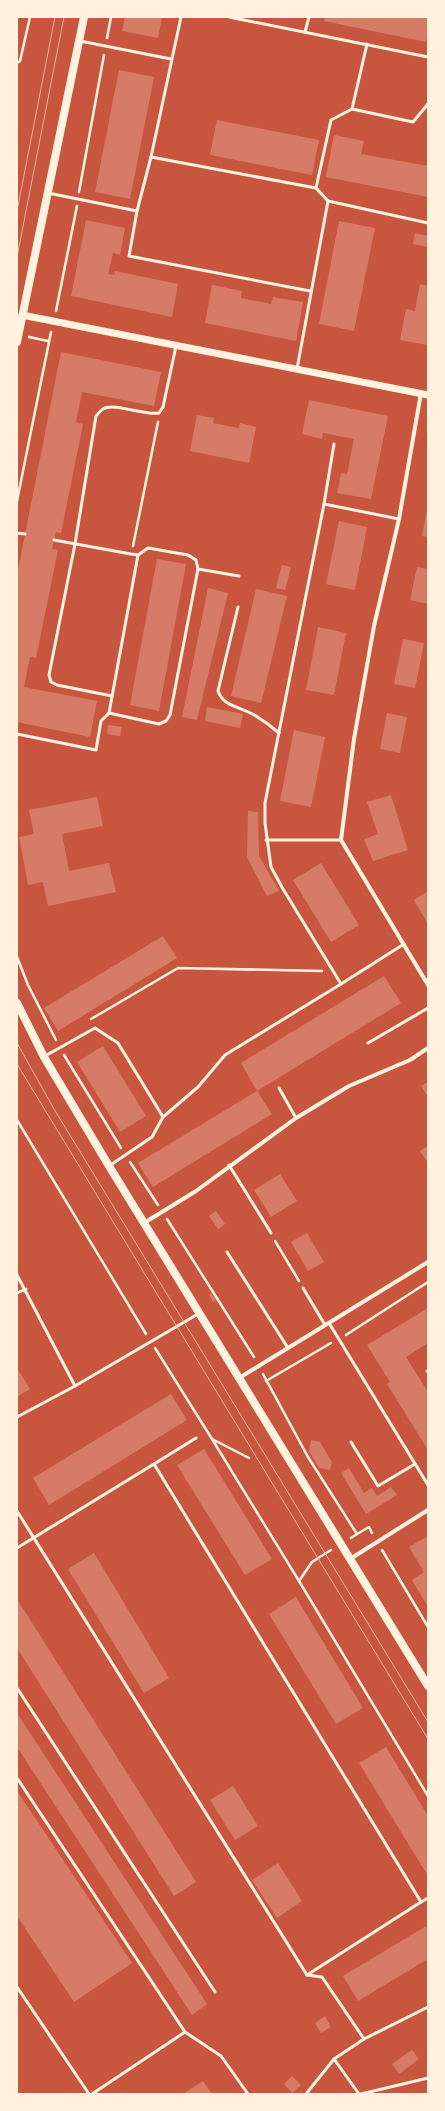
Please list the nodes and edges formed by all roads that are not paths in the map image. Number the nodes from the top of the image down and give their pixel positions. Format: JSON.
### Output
{"nodes":[{"id":1,"x":84,"y":17,"type":"edge"},
{"id":2,"x":181,"y":17,"type":"edge"},
{"id":3,"x":229,"y":17,"type":"edge"},
{"id":4,"x":309,"y":17,"type":"edge"},
{"id":5,"x":305,"y":32,"type":"junction"},
{"id":6,"x":79,"y":41,"type":"junction"},
{"id":7,"x":367,"y":44,"type":"junction"},
{"id":8,"x":428,"y":57,"type":"edge"},
{"id":9,"x":170,"y":59,"type":"junction"},
{"id":10,"x":428,"y":104,"type":"edge"},
{"id":11,"x":352,"y":109,"type":"junction"},
{"id":12,"x":151,"y":157,"type":"junction"},
{"id":13,"x":316,"y":188,"type":"junction"},
{"id":14,"x":46,"y":193,"type":"junction"},
{"id":15,"x":328,"y":201,"type":"junction"},
{"id":16,"x":137,"y":211,"type":"junction"},
{"id":17,"x":428,"y":223,"type":"edge"},
{"id":18,"x":310,"y":291,"type":"junction"},
{"id":19,"x":20,"y":314,"type":"edge"},
{"id":20,"x":18,"y":338,"type":"edge"},
{"id":21,"x":176,"y":345,"type":"junction"},
{"id":22,"x":297,"y":369,"type":"junction"},
{"id":23,"x":424,"y":394,"type":"edge"},
{"id":24,"x":334,"y":444,"type":"dead end"},
{"id":25,"x":324,"y":504,"type":"junction"},
{"id":26,"x":398,"y":520,"type":"junction"},
{"id":27,"x":17,"y":533,"type":"edge"},
{"id":28,"x":25,"y":534,"type":"dead end"},
{"id":29,"x":54,"y":540,"type":"dead end"},
{"id":30,"x":75,"y":544,"type":"junction"},
{"id":31,"x":138,"y":555,"type":"junction"},
{"id":32,"x":198,"y":569,"type":"junction"},
{"id":33,"x":239,"y":576,"type":"dead end"},
{"id":34,"x":238,"y":606,"type":"dead end"},
{"id":35,"x":112,"y":696,"type":"junction"},
{"id":36,"x":109,"y":714,"type":"junction"},
{"id":37,"x":279,"y":733,"type":"junction"},
{"id":38,"x":17,"y":734,"type":"edge"},
{"id":39,"x":266,"y":840,"type":"junction"},
{"id":40,"x":341,"y":840,"type":"junction"},
{"id":41,"x":404,"y":944,"type":"junction"},
{"id":42,"x":341,"y":984,"type":"junction"},
{"id":43,"x":428,"y":985,"type":"edge"},
{"id":44,"x":17,"y":1002,"type":"edge"},
{"id":45,"x":428,"y":1008,"type":"edge"},
{"id":46,"x":368,"y":1043,"type":"dead end"},
{"id":47,"x":428,"y":1048,"type":"edge"},
{"id":48,"x":44,"y":1057,"type":"junction"},
{"id":49,"x":279,"y":1088,"type":"dead end"},
{"id":50,"x":163,"y":1117,"type":"junction"},
{"id":51,"x":296,"y":1118,"type":"junction"},
{"id":52,"x":229,"y":1165,"type":"junction"},
{"id":53,"x":109,"y":1166,"type":"junction"},
{"id":54,"x":144,"y":1223,"type":"junction"},
{"id":55,"x":271,"y":1233,"type":"road end"},
{"id":56,"x":227,"y":1252,"type":"dead end"},
{"id":57,"x":428,"y":1262,"type":"edge"},
{"id":58,"x":17,"y":1275,"type":"edge"},
{"id":59,"x":26,"y":1288,"type":"junction"},
{"id":60,"x":303,"y":1288,"type":"road end"},
{"id":61,"x":17,"y":1293,"type":"edge"},
{"id":62,"x":200,"y":1313,"type":"junction"},
{"id":63,"x":327,"y":1324,"type":"junction"},
{"id":64,"x":288,"y":1348,"type":"junction"},
{"id":65,"x":239,"y":1378,"type":"junction"},
{"id":66,"x":76,"y":1386,"type":"junction"},
{"id":67,"x":17,"y":1417,"type":"edge"},
{"id":68,"x":196,"y":1438,"type":"dead end"},
{"id":69,"x":352,"y":1442,"type":"dead end"},
{"id":70,"x":154,"y":1464,"type":"junction"},
{"id":71,"x":415,"y":1464,"type":"junction"},
{"id":72,"x":428,"y":1485,"type":"edge"},
{"id":73,"x":428,"y":1510,"type":"edge"},
{"id":74,"x":17,"y":1512,"type":"edge"},
{"id":75,"x":33,"y":1538,"type":"junction"},
{"id":76,"x":17,"y":1548,"type":"edge"},
{"id":77,"x":350,"y":1558,"type":"junction"},
{"id":78,"x":425,"y":1676,"type":"edge"},
{"id":79,"x":428,"y":1686,"type":"edge"},
{"id":80,"x":17,"y":1688,"type":"edge"},
{"id":81,"x":17,"y":1778,"type":"edge"},
{"id":82,"x":428,"y":1898,"type":"edge"},
{"id":83,"x":421,"y":1902,"type":"junction"},
{"id":84,"x":307,"y":1975,"type":"junction"},
{"id":85,"x":17,"y":1987,"type":"edge"},
{"id":86,"x":215,"y":1992,"type":"dead end"},
{"id":87,"x":428,"y":2007,"type":"edge"},
{"id":88,"x":186,"y":2032,"type":"junction"},
{"id":89,"x":364,"y":2039,"type":"junction"},
{"id":90,"x":334,"y":2059,"type":"junction"},
{"id":91,"x":428,"y":2078,"type":"edge"},
{"id":92,"x":89,"y":2094,"type":"edge"},
{"id":93,"x":92,"y":2094,"type":"edge"},
{"id":94,"x":248,"y":2094,"type":"edge"},
{"id":95,"x":306,"y":2094,"type":"edge"},
{"id":96,"x":360,"y":2094,"type":"edge"}],
"edges":[{"from":1,"to":6,"type":"main road"},
{"from":2,"to":9,"type":"lane"},
{"from":3,"to":5,"type":"lane"},
{"from":4,"to":5,"type":"lane"},
{"from":5,"to":7,"type":"lane"},
{"from":6,"to":9,"type":"lane"},
{"from":6,"to":14,"type":"main road"},
{"from":7,"to":8,"type":"lane"},
{"from":7,"to":11,"type":"lane"},
{"from":9,"to":12,"type":"lane"},
{"from":10,"to":11,"type":"lane"},
{"from":11,"to":13,"type":"lane"},
{"from":12,"to":13,"type":"lane"},
{"from":12,"to":16,"type":"lane"},
{"from":13,"to":15,"type":"lane"},
{"from":14,"to":16,"type":"lane"},
{"from":14,"to":19,"type":"main road"},
{"from":15,"to":17,"type":"lane"},
{"from":15,"to":18,"type":"lane"},
{"from":16,"to":18,"type":"lane"},
{"from":18,"to":22,"type":"lane"},
{"from":19,"to":20,"type":"main road"},
{"from":19,"to":21,"type":"street"},
{"from":21,"to":22,"type":"street"},
{"from":21,"to":30,"type":"lane"},
{"from":22,"to":23,"type":"street"},
{"from":23,"to":26,"type":"street"},
{"from":24,"to":25,"type":"lane"},
{"from":25,"to":26,"type":"lane"},
{"from":25,"to":37,"type":"lane"},
{"from":26,"to":40,"type":"street"},
{"from":27,"to":28,"type":"lane"},
{"from":29,"to":30,"type":"lane"},
{"from":30,"to":31,"type":"lane"},
{"from":30,"to":35,"type":"lane"},
{"from":31,"to":32,"type":"lane"},
{"from":31,"to":35,"type":"lane"},
{"from":32,"to":33,"type":"lane"},
{"from":32,"to":36,"type":"lane"},
{"from":34,"to":37,"type":"lane"},
{"from":35,"to":36,"type":"lane"},
{"from":36,"to":38,"type":"lane"},
{"from":37,"to":39,"type":"lane"},
{"from":39,"to":40,"type":"lane"},
{"from":39,"to":42,"type":"lane"},
{"from":40,"to":41,"type":"street"},
{"from":41,"to":42,"type":"lane"},
{"from":41,"to":43,"type":"street"},
{"from":42,"to":50,"type":"lane"},
{"from":44,"to":48,"type":"main road"},
{"from":45,"to":46,"type":"lane"},
{"from":47,"to":51,"type":"street"},
{"from":48,"to":50,"type":"lane"},
{"from":48,"to":53,"type":"main road"},
{"from":49,"to":51,"type":"lane"},
{"from":50,"to":53,"type":"lane"},
{"from":51,"to":52,"type":"street"},
{"from":52,"to":54,"type":"street"},
{"from":52,"to":55,"type":"lane"},
{"from":53,"to":54,"type":"main road"},
{"from":54,"to":62,"type":"main road"},
{"from":56,"to":64,"type":"lane"},
{"from":57,"to":63,"type":"street"},
{"from":58,"to":59,"type":"lane"},
{"from":59,"to":61,"type":"lane"},
{"from":59,"to":66,"type":"lane"},
{"from":60,"to":63,"type":"lane"},
{"from":62,"to":65,"type":"main road"},
{"from":62,"to":66,"type":"lane"},
{"from":63,"to":64,"type":"street"},
{"from":63,"to":71,"type":"lane"},
{"from":64,"to":65,"type":"street"},
{"from":65,"to":77,"type":"main road"},
{"from":66,"to":67,"type":"lane"},
{"from":68,"to":70,"type":"lane"},
{"from":69,"to":71,"type":"lane"},
{"from":70,"to":75,"type":"lane"},
{"from":70,"to":83,"type":"lane"},
{"from":71,"to":72,"type":"lane"},
{"from":73,"to":77,"type":"street"},
{"from":74,"to":75,"type":"lane"},
{"from":75,"to":76,"type":"lane"},
{"from":75,"to":84,"type":"lane"},
{"from":77,"to":78,"type":"main road"},
{"from":78,"to":79,"type":"main road"},
{"from":80,"to":86,"type":"lane"},
{"from":81,"to":88,"type":"lane"},
{"from":82,"to":83,"type":"lane"},
{"from":83,"to":84,"type":"lane"},
{"from":84,"to":89,"type":"lane"},
{"from":85,"to":92,"type":"lane"},
{"from":87,"to":89,"type":"lane"},
{"from":88,"to":93,"type":"lane"},
{"from":88,"to":94,"type":"lane"},
{"from":89,"to":90,"type":"lane"},
{"from":90,"to":95,"type":"lane"},
{"from":90,"to":96,"type":"lane"},
{"from":91,"to":96,"type":"lane"}]}
